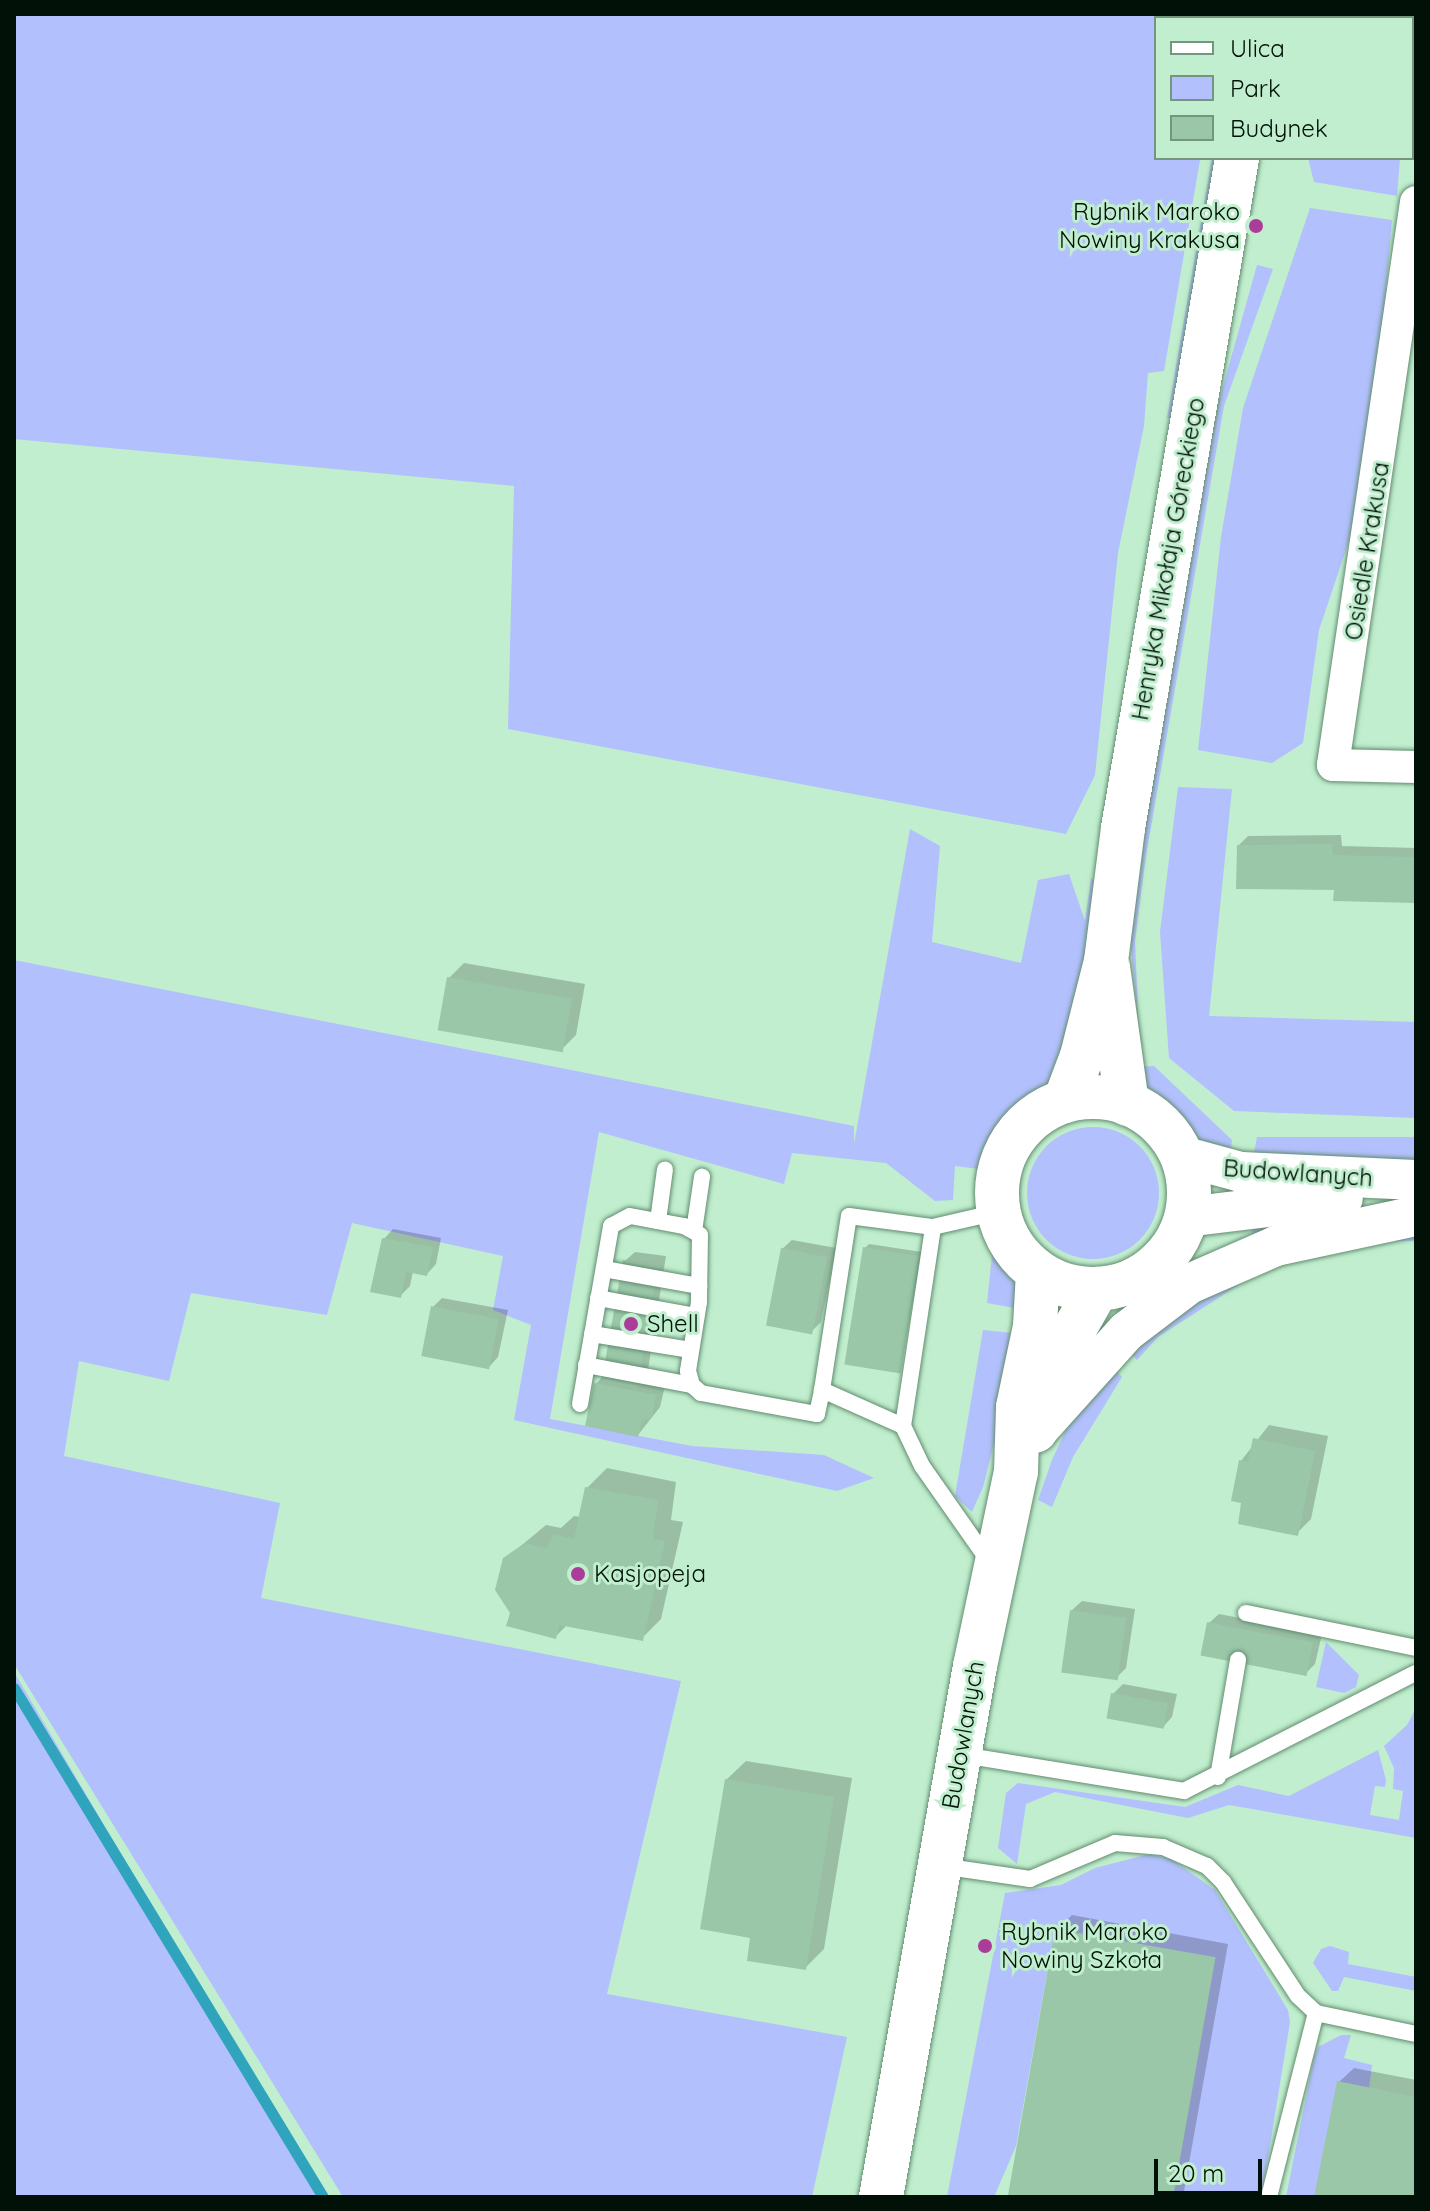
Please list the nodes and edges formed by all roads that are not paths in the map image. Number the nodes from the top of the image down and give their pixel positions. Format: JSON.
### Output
{"nodes":[{"id":1,"x":1237,"y":160,"type":"edge"},
{"id":2,"x":1416,"y":202,"type":"edge"},
{"id":3,"x":1412,"y":255,"type":"edge"},
{"id":4,"x":1416,"y":767,"type":"edge"},
{"id":5,"x":1106,"y":961,"type":"junction"},
{"id":6,"x":1065,"y":1101,"type":"junction"},
{"id":7,"x":1127,"y":1104,"type":"junction"},
{"id":8,"x":1182,"y":1156,"type":"junction"},
{"id":9,"x":665,"y":1169,"type":"dead end"},
{"id":10,"x":702,"y":1177,"type":"dead end"},
{"id":11,"x":1412,"y":1192,"type":"edge"},
{"id":12,"x":998,"y":1212,"type":"junction"},
{"id":13,"x":1186,"y":1217,"type":"junction"},
{"id":14,"x":658,"y":1221,"type":"junction"},
{"id":15,"x":933,"y":1227,"type":"junction"},
{"id":16,"x":694,"y":1231,"type":"junction"},
{"id":17,"x":604,"y":1269,"type":"junction"},
{"id":18,"x":1038,"y":1272,"type":"junction"},
{"id":19,"x":699,"y":1286,"type":"junction"},
{"id":20,"x":1097,"y":1289,"type":"junction"},
{"id":21,"x":598,"y":1298,"type":"junction"},
{"id":22,"x":696,"y":1316,"type":"junction"},
{"id":23,"x":592,"y":1334,"type":"junction"},
{"id":24,"x":691,"y":1350,"type":"junction"},
{"id":25,"x":586,"y":1365,"type":"junction"},
{"id":26,"x":692,"y":1385,"type":"junction"},
{"id":27,"x":822,"y":1390,"type":"junction"},
{"id":28,"x":580,"y":1404,"type":"dead end"},
{"id":29,"x":903,"y":1426,"type":"junction"},
{"id":30,"x":1035,"y":1433,"type":"junction"},
{"id":31,"x":1016,"y":1472,"type":"junction"},
{"id":32,"x":994,"y":1568,"type":"junction"},
{"id":33,"x":1246,"y":1613,"type":"dead end"},
{"id":34,"x":1416,"y":1648,"type":"edge"},
{"id":35,"x":1238,"y":1660,"type":"dead end"},
{"id":36,"x":1416,"y":1673,"type":"edge"},
{"id":37,"x":959,"y":1754,"type":"junction"},
{"id":38,"x":1218,"y":1777,"type":"junction"},
{"id":39,"x":940,"y":1866,"type":"junction"},
{"id":40,"x":1316,"y":2013,"type":"junction"},
{"id":41,"x":1416,"y":2034,"type":"edge"},
{"id":42,"x":881,"y":2197,"type":"edge"},
{"id":43,"x":1269,"y":2197,"type":"edge"}],
"edges":[{"from":1,"to":5,"type":"main road","name":"Henryka Mikołaja Góreckiego"},
{"from":2,"to":3,"type":"street","name":"Osiedle Krakusa"},
{"from":3,"to":4,"type":"street","name":"Osiedle Krakusa"},
{"from":5,"to":6,"type":"main road","name":"Henryka Mikołaja Góreckiego"},
{"from":5,"to":7,"type":"main road","name":"Henryka Mikołaja Góreckiego"},
{"from":6,"to":7,"type":"main road"},
{"from":6,"to":12,"type":"main road"},
{"from":7,"to":8,"type":"main road"},
{"from":8,"to":11,"type":"street","name":"Budowlanych"},
{"from":8,"to":13,"type":"main road"},
{"from":9,"to":14,"type":"lane"},
{"from":10,"to":16,"type":"lane"},
{"from":11,"to":13,"type":"street"},
{"from":11,"to":30,"type":"street","name":"Budowlanych"},
{"from":12,"to":15,"type":"lane"},
{"from":12,"to":18,"type":"main road"},
{"from":13,"to":20,"type":"main road"},
{"from":14,"to":16,"type":"lane"},
{"from":14,"to":17,"type":"lane"},
{"from":15,"to":27,"type":"lane"},
{"from":15,"to":29,"type":"lane"},
{"from":16,"to":19,"type":"lane"},
{"from":17,"to":19,"type":"lane"},
{"from":17,"to":21,"type":"lane"},
{"from":18,"to":20,"type":"main road"},
{"from":18,"to":31,"type":"main road","name":"Budowlanych"},
{"from":19,"to":22,"type":"lane"},
{"from":20,"to":30,"type":"main road"},
{"from":21,"to":22,"type":"lane"},
{"from":21,"to":23,"type":"lane"},
{"from":22,"to":24,"type":"lane"},
{"from":23,"to":24,"type":"lane"},
{"from":23,"to":25,"type":"lane"},
{"from":24,"to":26,"type":"lane"},
{"from":25,"to":26,"type":"lane"},
{"from":25,"to":28,"type":"lane"},
{"from":26,"to":27,"type":"lane"},
{"from":27,"to":29,"type":"lane"},
{"from":29,"to":32,"type":"lane"},
{"from":30,"to":31,"type":"main road"},
{"from":31,"to":32,"type":"main road","name":"Budowlanych"},
{"from":32,"to":37,"type":"main road","name":"Budowlanych"},
{"from":33,"to":34,"type":"lane"},
{"from":35,"to":38,"type":"lane"},
{"from":36,"to":38,"type":"lane"},
{"from":37,"to":38,"type":"lane"},
{"from":37,"to":39,"type":"main road","name":"Budowlanych"},
{"from":39,"to":40,"type":"lane"},
{"from":39,"to":42,"type":"main road","name":"Budowlanych"},
{"from":40,"to":41,"type":"lane"},
{"from":40,"to":43,"type":"lane"}]}
